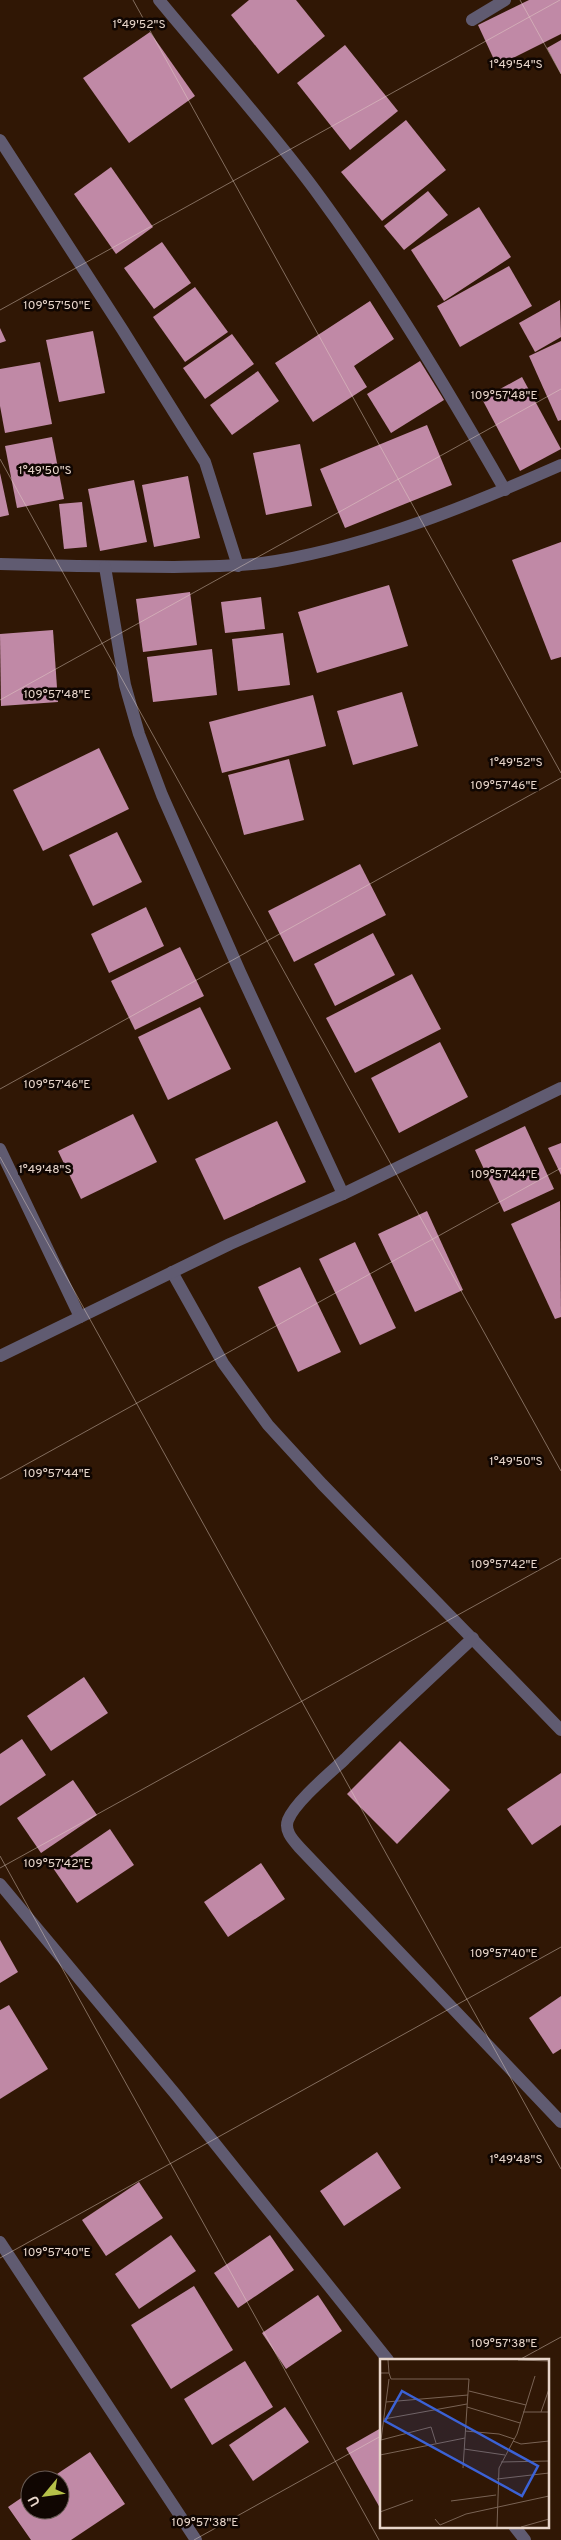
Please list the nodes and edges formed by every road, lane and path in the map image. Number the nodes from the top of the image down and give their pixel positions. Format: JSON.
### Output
{"nodes":[{"id":1,"x":159,"y":0,"type":"edge"},
{"id":2,"x":506,"y":0,"type":"edge"},
{"id":3,"x":472,"y":20,"type":"dead end"},
{"id":4,"x":0,"y":140,"type":"edge"},
{"id":5,"x":561,"y":464,"type":"edge"},
{"id":6,"x":505,"y":490,"type":"junction"},
{"id":7,"x":0,"y":564,"type":"edge"},
{"id":8,"x":238,"y":566,"type":"junction"},
{"id":9,"x":105,"y":567,"type":"junction"},
{"id":10,"x":561,"y":1088,"type":"edge"},
{"id":11,"x":0,"y":1149,"type":"edge"},
{"id":12,"x":343,"y":1194,"type":"junction"},
{"id":13,"x":172,"y":1272,"type":"junction"},
{"id":14,"x":80,"y":1317,"type":"junction"},
{"id":15,"x":0,"y":1356,"type":"edge"},
{"id":16,"x":473,"y":1638,"type":"junction"},
{"id":17,"x":561,"y":1730,"type":"edge"},
{"id":18,"x":0,"y":1884,"type":"edge"},
{"id":19,"x":561,"y":2122,"type":"edge"},
{"id":20,"x":0,"y":2242,"type":"edge"},
{"id":21,"x":387,"y":2359,"type":"edge"},
{"id":22,"x":515,"y":2528,"type":"edge"},
{"id":23,"x":196,"y":2540,"type":"edge"},
{"id":24,"x":524,"y":2540,"type":"edge"}],
"edges":[{"from":1,"to":6,"type":"street"},
{"from":2,"to":3,"type":"street"},
{"from":4,"to":8,"type":"street"},
{"from":5,"to":6,"type":"street"},
{"from":6,"to":8,"type":"street"},
{"from":7,"to":9,"type":"street"},
{"from":8,"to":9,"type":"street"},
{"from":9,"to":12,"type":"street"},
{"from":10,"to":12,"type":"street"},
{"from":11,"to":14,"type":"street"},
{"from":12,"to":13,"type":"street"},
{"from":13,"to":14,"type":"street"},
{"from":13,"to":16,"type":"street"},
{"from":14,"to":15,"type":"street"},
{"from":16,"to":17,"type":"street"},
{"from":16,"to":19,"type":"street"},
{"from":18,"to":21,"type":"street"},
{"from":20,"to":23,"type":"street"},
{"from":22,"to":24,"type":"street"}]}
